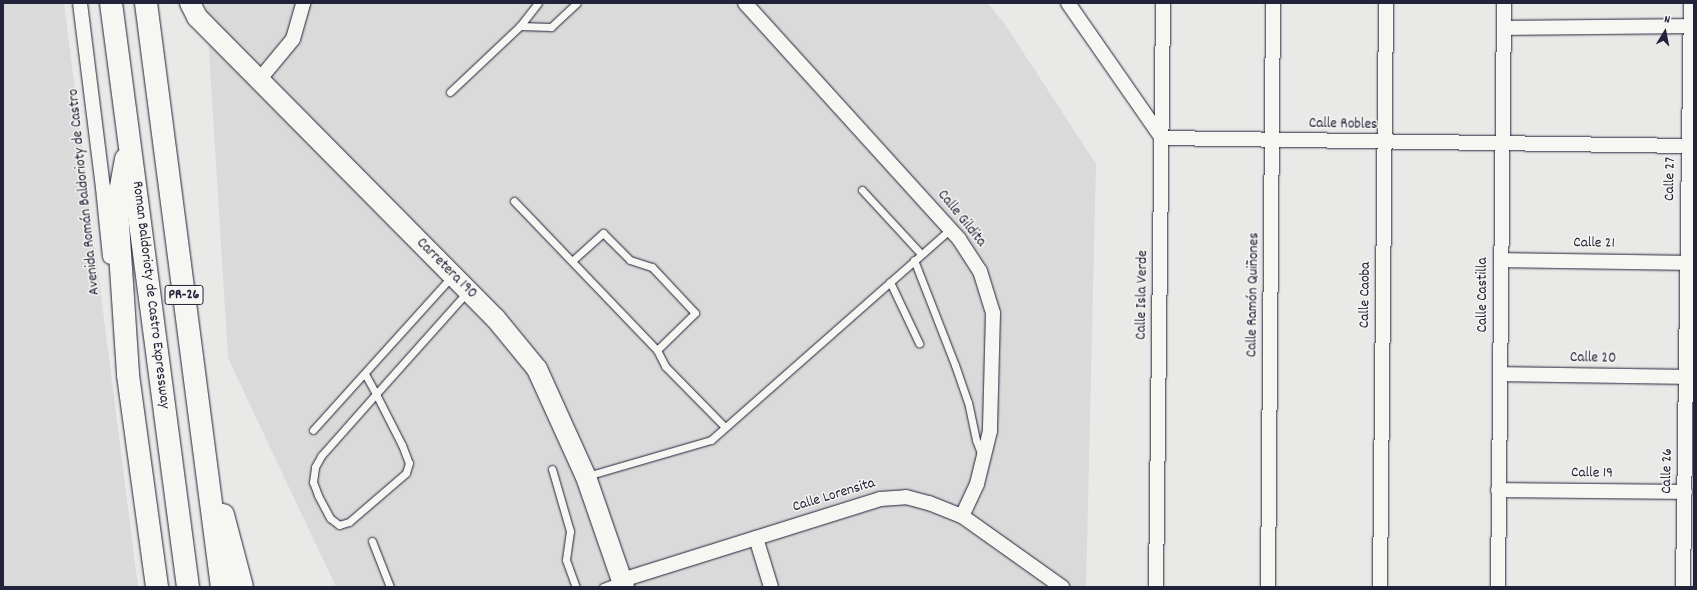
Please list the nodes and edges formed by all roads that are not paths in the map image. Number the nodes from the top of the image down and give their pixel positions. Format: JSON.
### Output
{"nodes":[{"id":1,"x":80,"y":3,"type":"edge"},
{"id":2,"x":111,"y":3,"type":"edge"},
{"id":3,"x":146,"y":3,"type":"edge"},
{"id":4,"x":190,"y":3,"type":"edge"},
{"id":5,"x":303,"y":3,"type":"edge"},
{"id":6,"x":538,"y":3,"type":"edge"},
{"id":7,"x":577,"y":3,"type":"edge"},
{"id":8,"x":745,"y":3,"type":"edge"},
{"id":9,"x":1068,"y":3,"type":"edge"},
{"id":10,"x":1163,"y":3,"type":"edge"},
{"id":11,"x":1273,"y":3,"type":"edge"},
{"id":12,"x":1386,"y":3,"type":"edge"},
{"id":13,"x":1504,"y":3,"type":"edge"},
{"id":14,"x":1690,"y":3,"type":"edge"},
{"id":15,"x":520,"y":26,"type":"junction"},
{"id":16,"x":1691,"y":26,"type":"junction"},
{"id":17,"x":1504,"y":28,"type":"junction"},
{"id":18,"x":259,"y":80,"type":"junction"},
{"id":19,"x":450,"y":92,"type":"dead end"},
{"id":20,"x":129,"y":138,"type":"junction"},
{"id":21,"x":1162,"y":138,"type":"junction"},
{"id":22,"x":1272,"y":141,"type":"junction"},
{"id":23,"x":1385,"y":142,"type":"junction"},
{"id":24,"x":1503,"y":144,"type":"junction"},
{"id":25,"x":1688,"y":146,"type":"junction"},
{"id":26,"x":862,"y":190,"type":"dead end"},
{"id":27,"x":514,"y":201,"type":"dead end"},
{"id":28,"x":950,"y":229,"type":"junction"},
{"id":29,"x":921,"y":254,"type":"junction"},
{"id":30,"x":914,"y":260,"type":"junction"},
{"id":31,"x":1501,"y":260,"type":"junction"},
{"id":32,"x":572,"y":261,"type":"junction"},
{"id":33,"x":1687,"y":262,"type":"junction"},
{"id":34,"x":452,"y":276,"type":"junction"},
{"id":35,"x":890,"y":282,"type":"junction"},
{"id":36,"x":468,"y":291,"type":"junction"},
{"id":37,"x":919,"y":344,"type":"dead end"},
{"id":38,"x":657,"y":350,"type":"junction"},
{"id":39,"x":1686,"y":356,"type":"joint"},
{"id":40,"x":365,"y":374,"type":"junction"},
{"id":41,"x":1500,"y":374,"type":"junction"},
{"id":42,"x":128,"y":375,"type":"junction"},
{"id":43,"x":1686,"y":377,"type":"junction"},
{"id":44,"x":376,"y":394,"type":"junction"},
{"id":45,"x":725,"y":427,"type":"junction"},
{"id":46,"x":313,"y":430,"type":"dead end"},
{"id":47,"x":204,"y":452,"type":"junction"},
{"id":48,"x":983,"y":459,"type":"junction"},
{"id":49,"x":552,"y":469,"type":"dead end"},
{"id":50,"x":586,"y":476,"type":"junction"},
{"id":51,"x":1498,"y":490,"type":"junction"},
{"id":52,"x":1685,"y":492,"type":"junction"},
{"id":53,"x":962,"y":516,"type":"junction"},
{"id":54,"x":756,"y":538,"type":"junction"},
{"id":55,"x":372,"y":540,"type":"dead end"},
{"id":56,"x":623,"y":584,"type":"edge"},
{"id":57,"x":157,"y":587,"type":"edge"},
{"id":58,"x":188,"y":587,"type":"edge"},
{"id":59,"x":222,"y":587,"type":"edge"},
{"id":60,"x":242,"y":587,"type":"edge"},
{"id":61,"x":390,"y":587,"type":"edge"},
{"id":62,"x":576,"y":587,"type":"edge"},
{"id":63,"x":603,"y":587,"type":"edge"},
{"id":64,"x":771,"y":587,"type":"edge"},
{"id":65,"x":1062,"y":587,"type":"edge"},
{"id":66,"x":1156,"y":587,"type":"edge"},
{"id":67,"x":1268,"y":587,"type":"edge"},
{"id":68,"x":1380,"y":587,"type":"edge"},
{"id":69,"x":1498,"y":587,"type":"edge"},
{"id":70,"x":1683,"y":587,"type":"edge"}],
"edges":[{"from":1,"to":42,"type":"street","name":"Avenida Román Baldorioty de Castro"},
{"from":2,"to":20,"type":"highway","name":"Roman Baldorioty de Castro Expressway","number":"PR-26"},
{"from":3,"to":47,"type":"highway","number":"PR-26"},
{"from":4,"to":18,"type":"street","name":"Carretera 190"},
{"from":5,"to":18,"type":"street"},
{"from":6,"to":15,"type":"lane"},
{"from":7,"to":15,"type":"lane"},
{"from":8,"to":28,"type":"street","name":"Calle Gildita"},
{"from":9,"to":21,"type":"street"},
{"from":10,"to":21,"type":"street","name":"Calle Isla Verde"},
{"from":11,"to":22,"type":"street","name":"Calle Ramón Quiñones"},
{"from":12,"to":23,"type":"street","name":"Calle Caoba"},
{"from":13,"to":17,"type":"street","name":"Calle Castilla"},
{"from":14,"to":16,"type":"street","name":"Calle 27"},
{"from":15,"to":19,"type":"lane"},
{"from":16,"to":17,"type":"street"},
{"from":16,"to":25,"type":"street","name":"Calle 27"},
{"from":17,"to":24,"type":"street","name":"Calle Castilla"},
{"from":18,"to":34,"type":"street","name":"Carretera 190"},
{"from":20,"to":42,"type":"highway"},
{"from":20,"to":58,"type":"highway","name":"Roman Baldorioty de Castro Expressway","number":"PR-26"},
{"from":21,"to":22,"type":"street","name":"Calle Robles"},
{"from":21,"to":66,"type":"street","name":"Calle Isla Verde"},
{"from":22,"to":23,"type":"street","name":"Calle Robles"},
{"from":22,"to":67,"type":"street","name":"Calle Ramón Quiñones"},
{"from":23,"to":24,"type":"street","name":"Calle Robles"},
{"from":23,"to":68,"type":"street","name":"Calle Caoba"},
{"from":24,"to":25,"type":"street","name":"Calle Robles"},
{"from":24,"to":31,"type":"street","name":"Calle Castilla"},
{"from":25,"to":33,"type":"street","name":"Calle 27"},
{"from":26,"to":29,"type":"lane"},
{"from":27,"to":32,"type":"lane"},
{"from":28,"to":29,"type":"lane"},
{"from":28,"to":48,"type":"street","name":"Calle Gildita"},
{"from":29,"to":30,"type":"lane"},
{"from":30,"to":35,"type":"lane"},
{"from":30,"to":48,"type":"lane"},
{"from":31,"to":33,"type":"street","name":"Calle 21"},
{"from":31,"to":41,"type":"street","name":"Calle Castilla"},
{"from":32,"to":38,"type":"lane"},
{"from":32,"to":38,"type":"lane"},
{"from":33,"to":39,"type":"street","name":"Calle 27"},
{"from":34,"to":36,"type":"street","name":"Carretera 190"},
{"from":34,"to":40,"type":"lane"},
{"from":35,"to":37,"type":"lane"},
{"from":35,"to":45,"type":"lane"},
{"from":36,"to":44,"type":"lane"},
{"from":36,"to":50,"type":"street","name":"Carretera 190"},
{"from":38,"to":45,"type":"lane"},
{"from":39,"to":43,"type":"street","name":"Calle 26"},
{"from":40,"to":44,"type":"lane"},
{"from":40,"to":46,"type":"lane"},
{"from":41,"to":43,"type":"street","name":"Calle 20"},
{"from":41,"to":51,"type":"street","name":"Calle Castilla"},
{"from":42,"to":57,"type":"highway"},
{"from":43,"to":52,"type":"street","name":"Calle 26"},
{"from":44,"to":44,"type":"lane"},
{"from":45,"to":50,"type":"lane"},
{"from":47,"to":59,"type":"highway","number":"PR-26"},
{"from":47,"to":60,"type":"highway"},
{"from":48,"to":53,"type":"street","name":"Calle Gildita"},
{"from":49,"to":62,"type":"lane"},
{"from":50,"to":56,"type":"street","name":"Carretera 190"},
{"from":51,"to":52,"type":"street","name":"Calle 19"},
{"from":51,"to":69,"type":"street","name":"Calle Castilla"},
{"from":52,"to":70,"type":"street","name":"Calle 26"},
{"from":53,"to":54,"type":"street","name":"Calle Lorensita"},
{"from":53,"to":65,"type":"street","name":"Calle Lorensita"},
{"from":54,"to":56,"type":"street","name":"Calle Lorensita"},
{"from":54,"to":64,"type":"street"},
{"from":55,"to":61,"type":"lane"},
{"from":56,"to":63,"type":"lane"}]}
